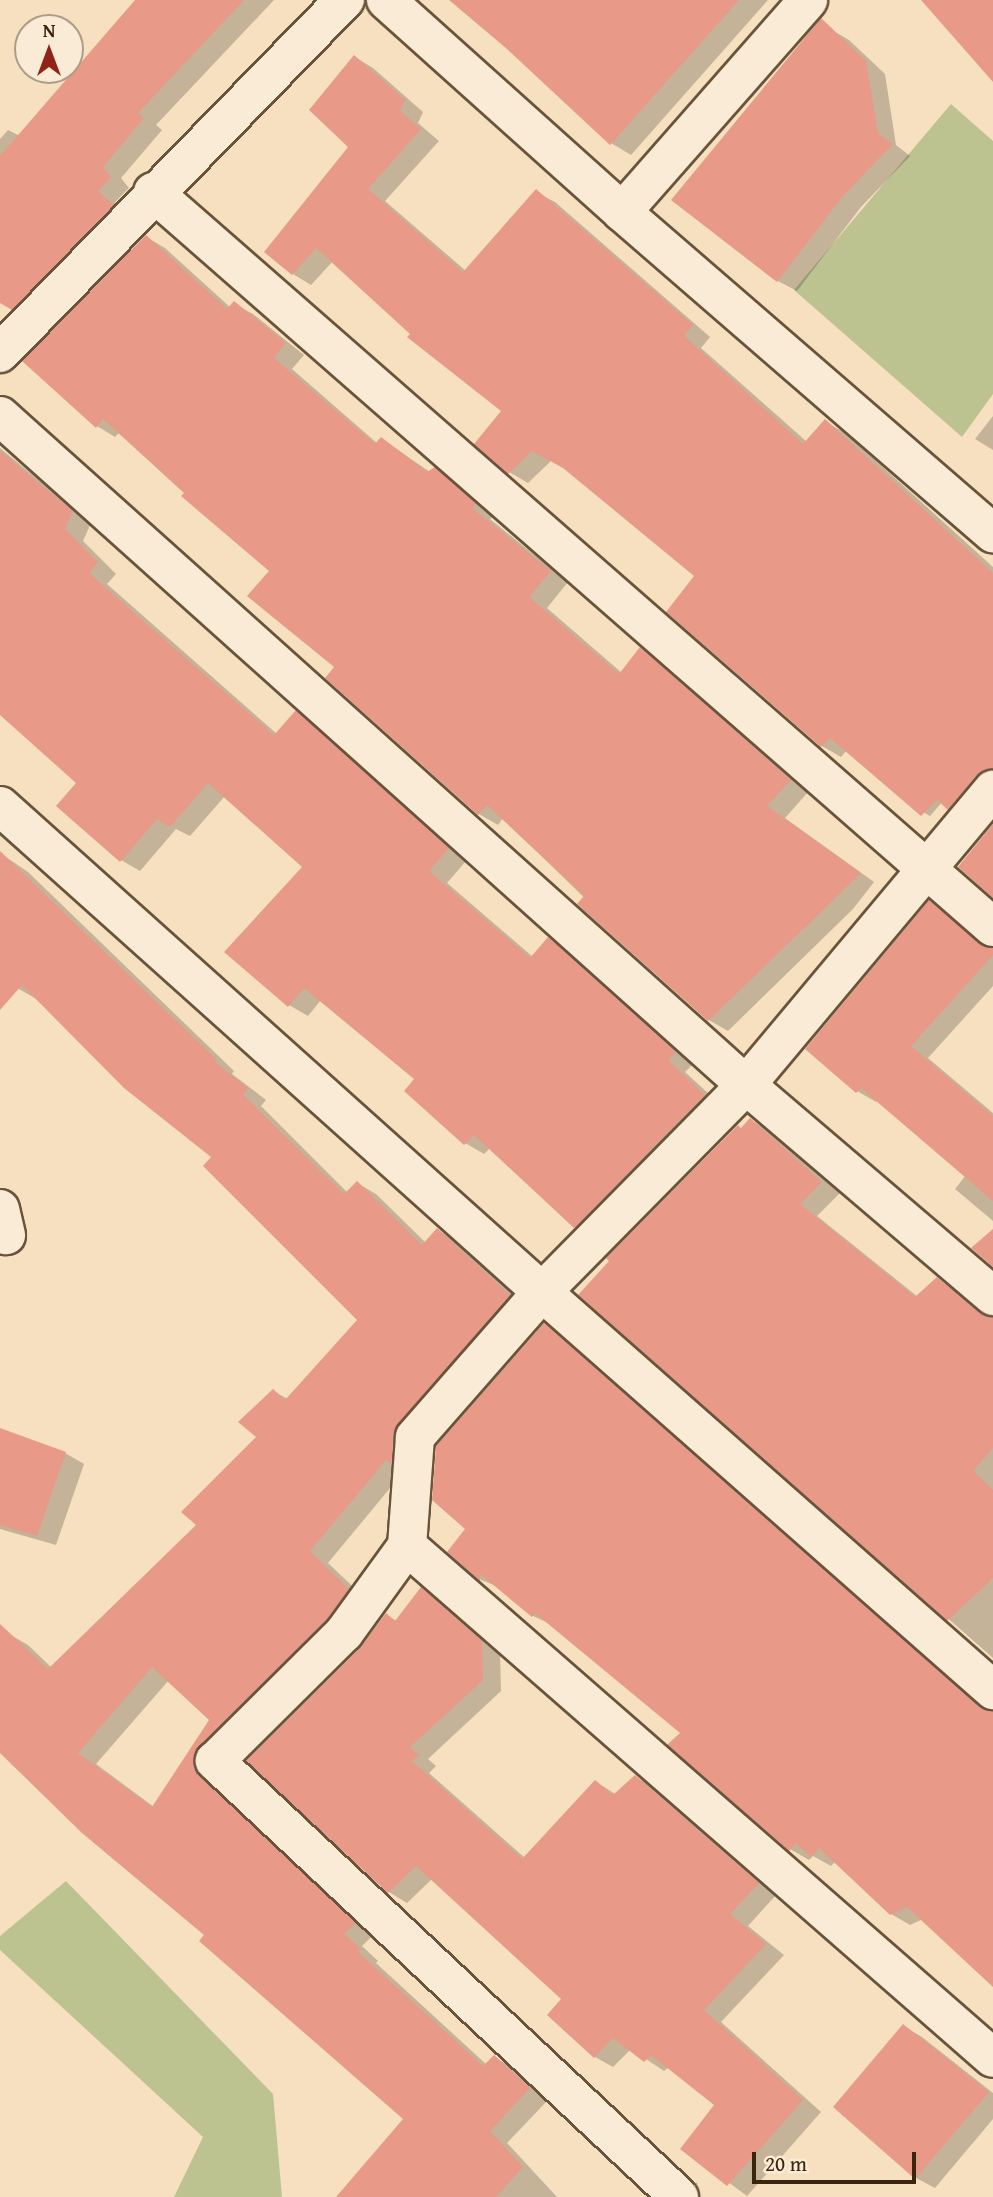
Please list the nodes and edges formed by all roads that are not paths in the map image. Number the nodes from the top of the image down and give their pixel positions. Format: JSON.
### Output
{"nodes":[{"id":1,"x":345,"y":0,"type":"edge"},
{"id":2,"x":386,"y":0,"type":"edge"},
{"id":3,"x":808,"y":0,"type":"edge"},
{"id":4,"x":153,"y":192,"type":"junction"},
{"id":5,"x":622,"y":212,"type":"junction"},
{"id":6,"x":0,"y":353,"type":"edge"},
{"id":7,"x":0,"y":416,"type":"edge"},
{"id":8,"x":993,"y":533,"type":"edge"},
{"id":9,"x":993,"y":790,"type":"edge"},
{"id":10,"x":0,"y":806,"type":"edge"},
{"id":11,"x":927,"y":868,"type":"junction"},
{"id":12,"x":993,"y":927,"type":"edge"},
{"id":13,"x":747,"y":1085,"type":"junction"},
{"id":14,"x":542,"y":1292,"type":"junction"},
{"id":15,"x":993,"y":1296,"type":"edge"},
{"id":16,"x":407,"y":1546,"type":"junction"},
{"id":17,"x":993,"y":1690,"type":"edge"},
{"id":18,"x":993,"y":2058,"type":"edge"},
{"id":19,"x":679,"y":2197,"type":"edge"}],
"edges":[{"from":1,"to":4,"type":"street"},
{"from":2,"to":5,"type":"street"},
{"from":3,"to":5,"type":"street"},
{"from":4,"to":6,"type":"street"},
{"from":4,"to":11,"type":"street"},
{"from":5,"to":8,"type":"street"},
{"from":7,"to":13,"type":"street"},
{"from":9,"to":11,"type":"street"},
{"from":10,"to":14,"type":"street"},
{"from":11,"to":12,"type":"street"},
{"from":11,"to":13,"type":"street"},
{"from":13,"to":14,"type":"street"},
{"from":13,"to":15,"type":"street"},
{"from":14,"to":16,"type":"street"},
{"from":14,"to":17,"type":"street"},
{"from":16,"to":18,"type":"street"},
{"from":16,"to":19,"type":"street"}]}
